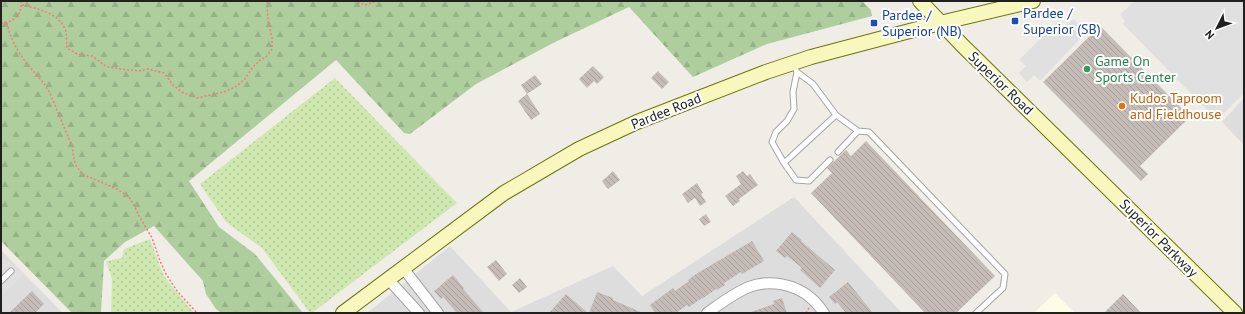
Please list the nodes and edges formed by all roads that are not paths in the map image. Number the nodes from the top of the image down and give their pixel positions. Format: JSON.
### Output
{"nodes":[{"id":1,"x":920,"y":1,"type":"edge"},
{"id":2,"x":1033,"y":1,"type":"edge"},
{"id":3,"x":940,"y":23,"type":"junction"},
{"id":4,"x":795,"y":68,"type":"junction"},
{"id":5,"x":836,"y":116,"type":"junction"},
{"id":6,"x":858,"y":131,"type":"junction"},
{"id":7,"x":838,"y":152,"type":"dead end"},
{"id":8,"x":830,"y":160,"type":"dead end"},
{"id":9,"x":784,"y":163,"type":"junction"},
{"id":10,"x":1084,"y":164,"type":"joint"},
{"id":11,"x":403,"y":268,"type":"junction"},
{"id":12,"x":11,"y":271,"type":"dead end"},
{"id":13,"x":388,"y":279,"type":"junction"},
{"id":14,"x":1,"y":282,"type":"edge"},
{"id":15,"x":343,"y":313,"type":"edge"},
{"id":16,"x":419,"y":313,"type":"edge"},
{"id":17,"x":438,"y":313,"type":"edge"},
{"id":18,"x":707,"y":313,"type":"edge"},
{"id":19,"x":824,"y":313,"type":"edge"},
{"id":20,"x":976,"y":313,"type":"edge"},
{"id":21,"x":1235,"y":313,"type":"edge"}],
"edges":[{"from":1,"to":3,"type":"main road","name":"Superior Road"},
{"from":2,"to":3,"type":"main road","name":"Pardee Road"},
{"from":3,"to":4,"type":"main road","name":"Pardee Road"},
{"from":3,"to":10,"type":"main road","name":"Superior Road"},
{"from":4,"to":5,"type":"lane"},
{"from":4,"to":9,"type":"lane"},
{"from":4,"to":11,"type":"main road","name":"Pardee Road"},
{"from":5,"to":6,"type":"lane"},
{"from":5,"to":9,"type":"lane"},
{"from":6,"to":7,"type":"lane"},
{"from":6,"to":20,"type":"lane"},
{"from":8,"to":9,"type":"lane"},
{"from":10,"to":21,"type":"main road","name":"Superior Parkway"},
{"from":11,"to":13,"type":"main road","name":"Pardee Road"},
{"from":11,"to":17,"type":"street"},
{"from":12,"to":14,"type":"lane"},
{"from":13,"to":15,"type":"main road","name":"Pardee Road"},
{"from":13,"to":16,"type":"street"},
{"from":18,"to":19,"type":"street"}]}
